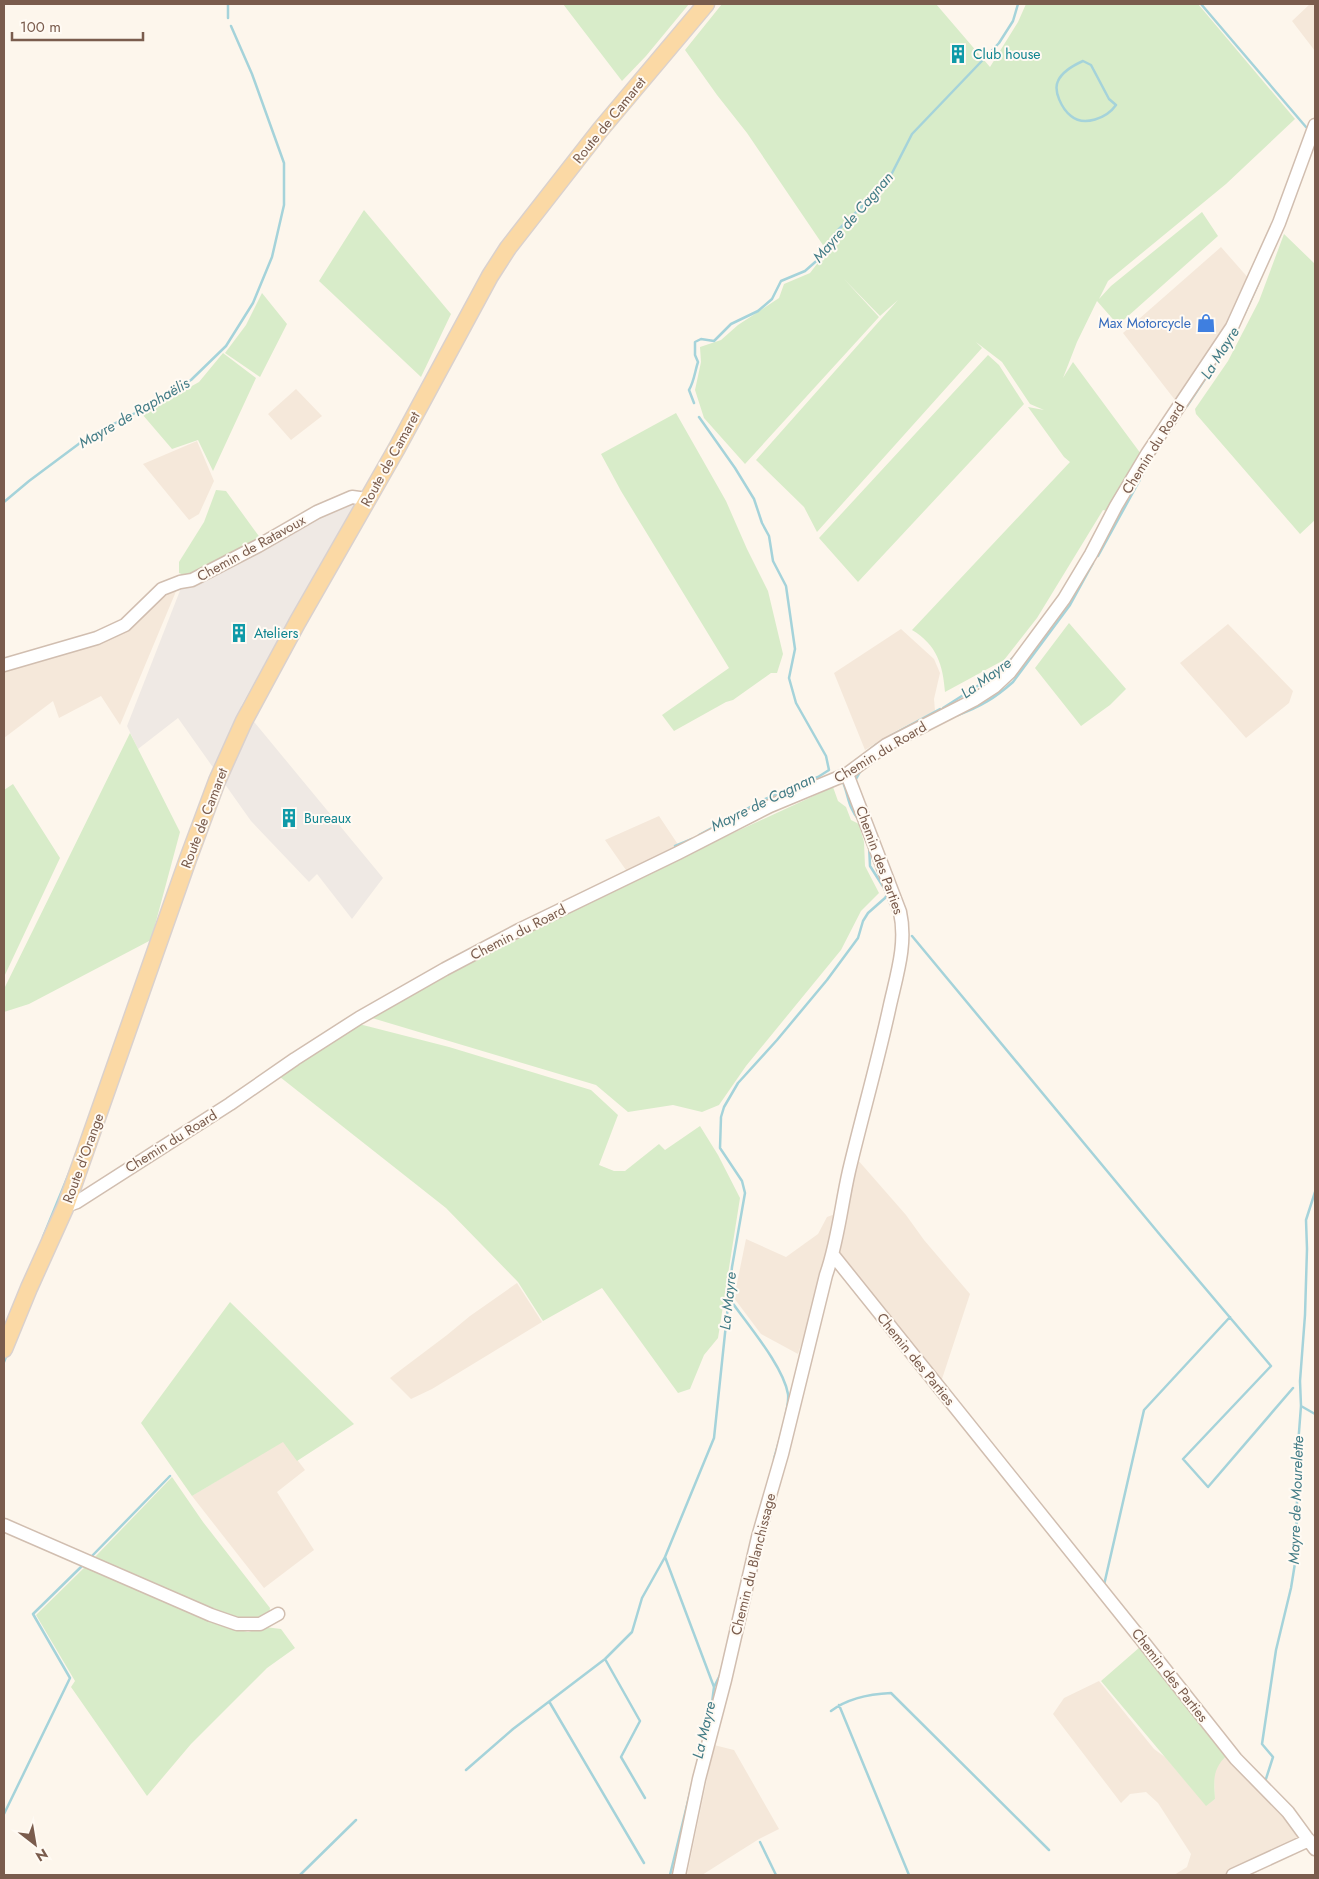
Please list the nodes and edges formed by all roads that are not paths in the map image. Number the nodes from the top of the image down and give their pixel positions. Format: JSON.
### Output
{"nodes":[{"id":1,"x":706,"y":4,"type":"edge"},
{"id":2,"x":1315,"y":125,"type":"edge"},
{"id":3,"x":368,"y":499,"type":"junction"},
{"id":4,"x":4,"y":665,"type":"edge"},
{"id":5,"x":847,"y":774,"type":"junction"},
{"id":6,"x":152,"y":962,"type":"joint"},
{"id":7,"x":66,"y":1206,"type":"junction"},
{"id":8,"x":833,"y":1255,"type":"junction"},
{"id":9,"x":4,"y":1349,"type":"edge"},
{"id":10,"x":4,"y":1525,"type":"edge"},
{"id":11,"x":278,"y":1614,"type":"dead end"},
{"id":12,"x":1312,"y":1844,"type":"edge"},
{"id":13,"x":679,"y":1875,"type":"edge"},
{"id":14,"x":1233,"y":1875,"type":"edge"}],
"edges":[{"from":1,"to":3,"type":"main road","name":"Route de Camaret"},
{"from":2,"to":5,"type":"street","name":"Chemin du Roard"},
{"from":3,"to":4,"type":"street","name":"Chemin de Ratavoux"},
{"from":3,"to":6,"type":"main road","name":"Route de Camaret"},
{"from":5,"to":7,"type":"street","name":"Chemin du Roard"},
{"from":5,"to":8,"type":"street","name":"Chemin des Parties"},
{"from":6,"to":7,"type":"main road","name":"Route d'Orange"},
{"from":7,"to":9,"type":"main road","name":"Route d'Orange"},
{"from":8,"to":12,"type":"street","name":"Chemin des Parties"},
{"from":8,"to":13,"type":"street","name":"Chemin du Blanchissage"},
{"from":10,"to":11,"type":"street"},
{"from":12,"to":14,"type":"street"}]}
